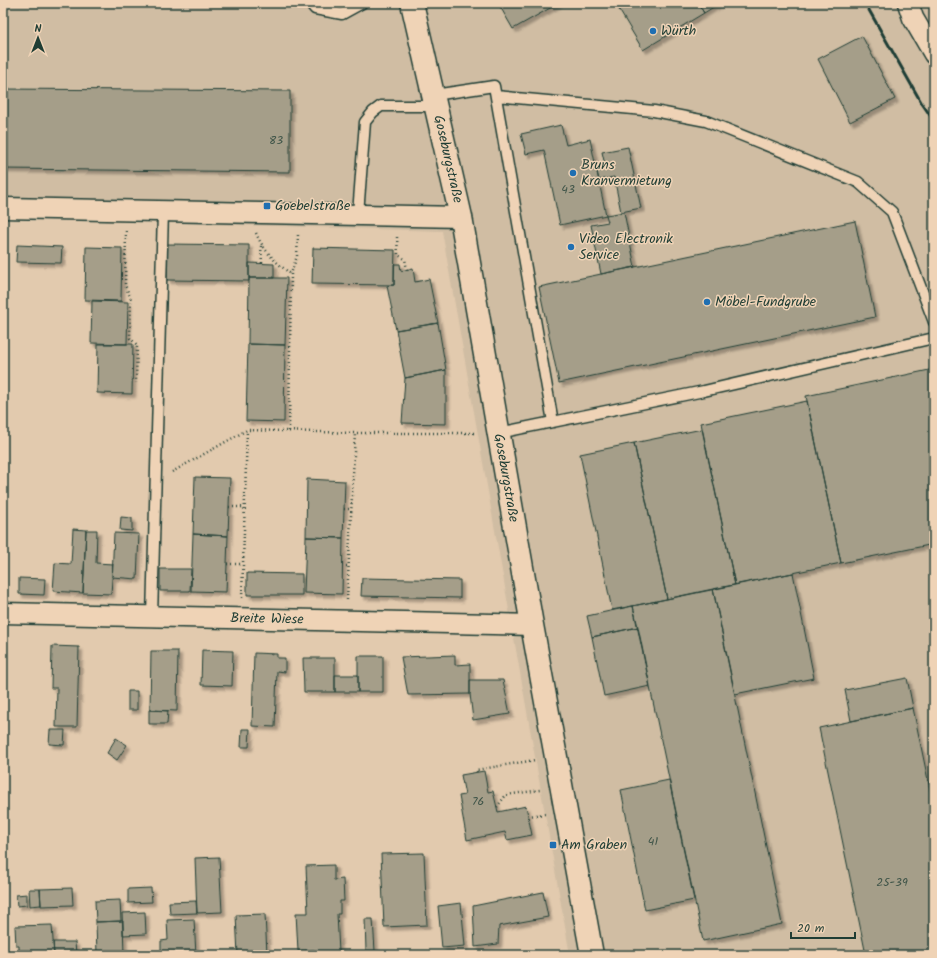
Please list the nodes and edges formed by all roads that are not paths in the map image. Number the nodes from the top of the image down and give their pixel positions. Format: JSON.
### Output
{"nodes":[{"id":1,"x":310,"y":3,"type":"edge"},
{"id":2,"x":362,"y":3,"type":"edge"},
{"id":3,"x":412,"y":3,"type":"edge"},
{"id":4,"x":908,"y":3,"type":"edge"},
{"id":5,"x":934,"y":54,"type":"edge"},
{"id":6,"x":496,"y":96,"type":"junction"},
{"id":7,"x":435,"y":100,"type":"junction"},
{"id":8,"x":3,"y":208,"type":"edge"},
{"id":9,"x":162,"y":211,"type":"junction"},
{"id":10,"x":358,"y":214,"type":"junction"},
{"id":11,"x":461,"y":216,"type":"junction"},
{"id":12,"x":934,"y":322,"type":"edge"},
{"id":13,"x":934,"y":338,"type":"edge"},
{"id":14,"x":553,"y":422,"type":"junction"},
{"id":15,"x":499,"y":433,"type":"junction"},
{"id":16,"x":3,"y":613,"type":"edge"},
{"id":17,"x":152,"y":617,"type":"junction"},
{"id":18,"x":532,"y":625,"type":"junction"},
{"id":19,"x":592,"y":955,"type":"edge"}],
"edges":[{"from":1,"to":2,"type":"lane"},
{"from":3,"to":7,"type":"street","name":"Goseburgstraße"},
{"from":4,"to":5,"type":"street"},
{"from":6,"to":7,"type":"lane"},
{"from":6,"to":12,"type":"lane"},
{"from":6,"to":14,"type":"lane"},
{"from":7,"to":10,"type":"lane"},
{"from":7,"to":11,"type":"street","name":"Goseburgstraße"},
{"from":8,"to":9,"type":"street"},
{"from":9,"to":10,"type":"street"},
{"from":9,"to":17,"type":"lane"},
{"from":10,"to":11,"type":"street"},
{"from":11,"to":15,"type":"street","name":"Goseburgstraße"},
{"from":13,"to":14,"type":"lane"},
{"from":14,"to":15,"type":"lane"},
{"from":15,"to":18,"type":"street","name":"Goseburgstraße"},
{"from":16,"to":17,"type":"street","name":"Breite Wiese"},
{"from":17,"to":18,"type":"street","name":"Breite Wiese"},
{"from":18,"to":19,"type":"street","name":"Goseburgstraße"}]}
